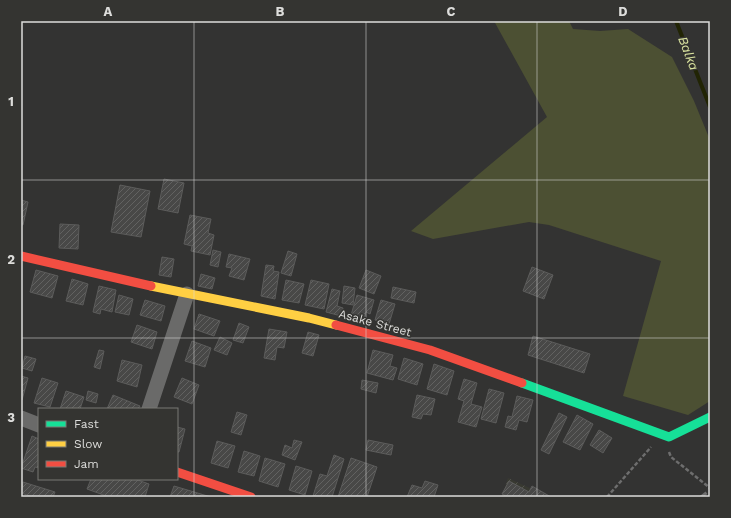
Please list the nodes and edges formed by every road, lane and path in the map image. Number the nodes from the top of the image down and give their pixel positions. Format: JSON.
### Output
{"nodes":[{"id":1,"x":21,"y":256,"type":"edge"},
{"id":2,"x":187,"y":294,"type":"junction"},
{"id":3,"x":149,"y":408,"type":"edge"},
{"id":4,"x":710,"y":417,"type":"edge"},
{"id":5,"x":21,"y":418,"type":"edge"},
{"id":6,"x":38,"y":425,"type":"edge"},
{"id":7,"x":662,"y":434,"type":"junction"},
{"id":8,"x":671,"y":456,"type":"dead end"},
{"id":9,"x":178,"y":472,"type":"edge"},
{"id":10,"x":710,"y":488,"type":"edge"},
{"id":11,"x":251,"y":497,"type":"edge"},
{"id":12,"x":607,"y":497,"type":"edge"}],
"edges":[{"from":1,"to":2,"type":"street","name":"Asake Street"},
{"from":2,"to":3,"type":"street"},
{"from":2,"to":7,"type":"street","name":"Asake Street"},
{"from":4,"to":7,"type":"street","name":"Asake Street"},
{"from":5,"to":6,"type":"street"},
{"from":7,"to":12,"type":"path"},
{"from":8,"to":10,"type":"path"},
{"from":9,"to":11,"type":"street"}]}
